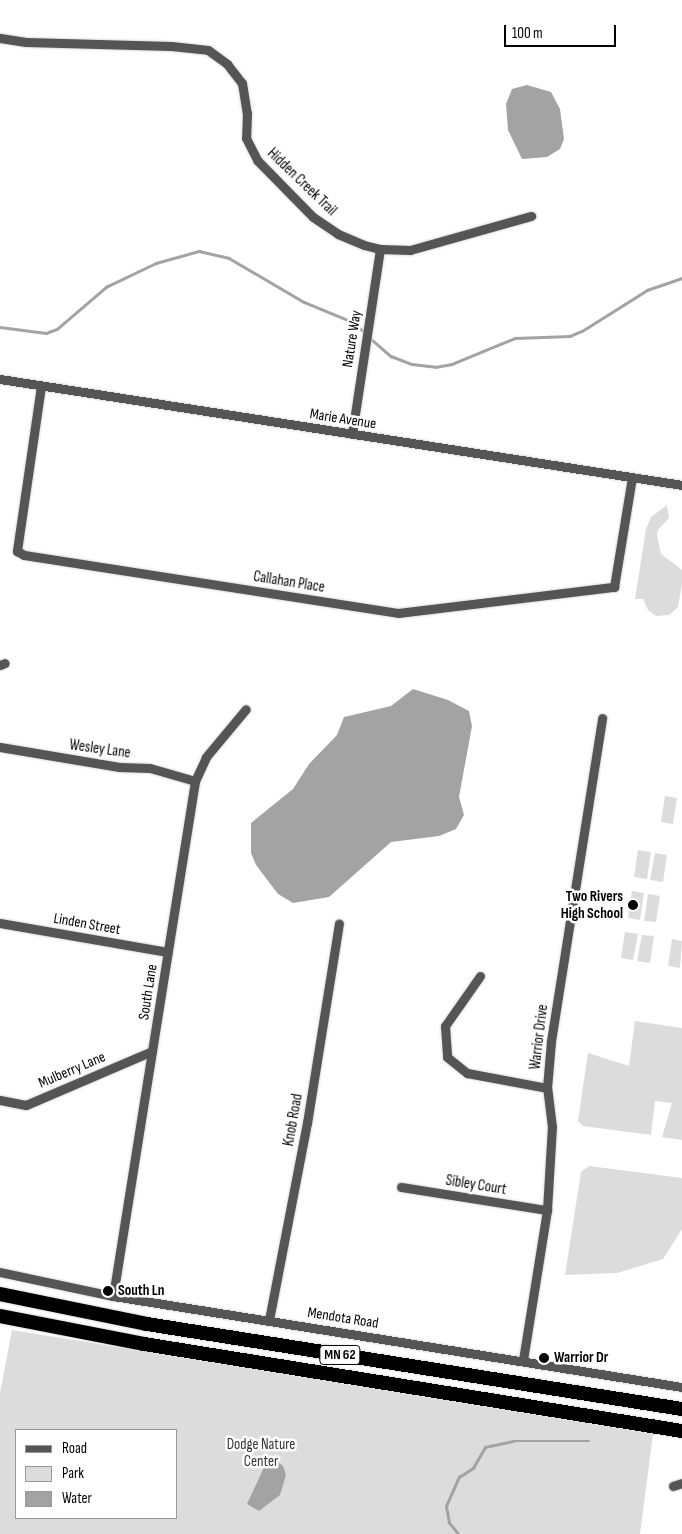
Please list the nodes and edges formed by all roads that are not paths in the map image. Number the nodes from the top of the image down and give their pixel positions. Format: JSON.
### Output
{"nodes":[{"id":1,"x":0,"y":38,"type":"edge"},
{"id":2,"x":531,"y":216,"type":"dead end"},
{"id":3,"x":380,"y":249,"type":"junction"},
{"id":4,"x":0,"y":380,"type":"edge"},
{"id":5,"x":41,"y":386,"type":"junction"},
{"id":6,"x":352,"y":434,"type":"junction"},
{"id":7,"x":632,"y":478,"type":"junction"},
{"id":8,"x":682,"y":485,"type":"edge"},
{"id":9,"x":246,"y":709,"type":"dead end"},
{"id":10,"x":602,"y":718,"type":"dead end"},
{"id":11,"x":0,"y":747,"type":"edge"},
{"id":12,"x":195,"y":781,"type":"junction"},
{"id":13,"x":0,"y":923,"type":"edge"},
{"id":14,"x":339,"y":924,"type":"dead end"},
{"id":15,"x":168,"y":952,"type":"junction"},
{"id":16,"x":480,"y":976,"type":"dead end"},
{"id":17,"x":152,"y":1051,"type":"junction"},
{"id":18,"x":547,"y":1088,"type":"junction"},
{"id":19,"x":0,"y":1100,"type":"edge"},
{"id":20,"x":401,"y":1187,"type":"dead end"},
{"id":21,"x":547,"y":1210,"type":"junction"},
{"id":22,"x":0,"y":1272,"type":"edge"},
{"id":23,"x":0,"y":1294,"type":"edge"},
{"id":24,"x":113,"y":1296,"type":"junction"},
{"id":25,"x":0,"y":1302,"type":"edge"},
{"id":26,"x":103,"y":1315,"type":"junction"},
{"id":27,"x":0,"y":1316,"type":"edge"},
{"id":28,"x":269,"y":1320,"type":"junction"},
{"id":29,"x":523,"y":1360,"type":"junction"},
{"id":30,"x":682,"y":1387,"type":"edge"},
{"id":31,"x":682,"y":1409,"type":"edge"},
{"id":32,"x":682,"y":1430,"type":"edge"}],
"edges":[{"from":1,"to":3,"type":"street","name":"Hidden Creek Trail"},
{"from":2,"to":3,"type":"street","name":"Hidden Creek Trail"},
{"from":3,"to":6,"type":"street","name":"Nature Way"},
{"from":4,"to":5,"type":"street","name":"Marie Avenue"},
{"from":5,"to":6,"type":"street","name":"Marie Avenue"},
{"from":5,"to":7,"type":"street","name":"Callahan Place"},
{"from":6,"to":7,"type":"street","name":"Marie Avenue"},
{"from":7,"to":8,"type":"street","name":"Marie Avenue"},
{"from":9,"to":12,"type":"street","name":"South Lane"},
{"from":10,"to":18,"type":"street","name":"Warrior Drive"},
{"from":11,"to":12,"type":"street","name":"Wesley Lane"},
{"from":12,"to":15,"type":"street","name":"South Lane"},
{"from":13,"to":15,"type":"street","name":"Linden Street"},
{"from":14,"to":28,"type":"street","name":"Knob Road"},
{"from":15,"to":17,"type":"street","name":"South Lane"},
{"from":16,"to":18,"type":"street"},
{"from":17,"to":19,"type":"street","name":"Mulberry Lane"},
{"from":17,"to":24,"type":"street","name":"South Lane"},
{"from":18,"to":21,"type":"street","name":"Warrior Drive"},
{"from":20,"to":21,"type":"street","name":"Sibley Court"},
{"from":21,"to":29,"type":"street","name":"Warrior Drive"},
{"from":22,"to":24,"type":"street","name":"Mendota Road"},
{"from":23,"to":26,"type":"highway","number":"MN 62"},
{"from":24,"to":28,"type":"street","name":"Mendota Road"},
{"from":25,"to":26,"type":"highway"},
{"from":26,"to":31,"type":"highway","number":"MN 62"},
{"from":27,"to":32,"type":"highway","number":"MN 62"},
{"from":28,"to":29,"type":"street","name":"Mendota Road"},
{"from":29,"to":30,"type":"street","name":"Mendota Road"}]}
